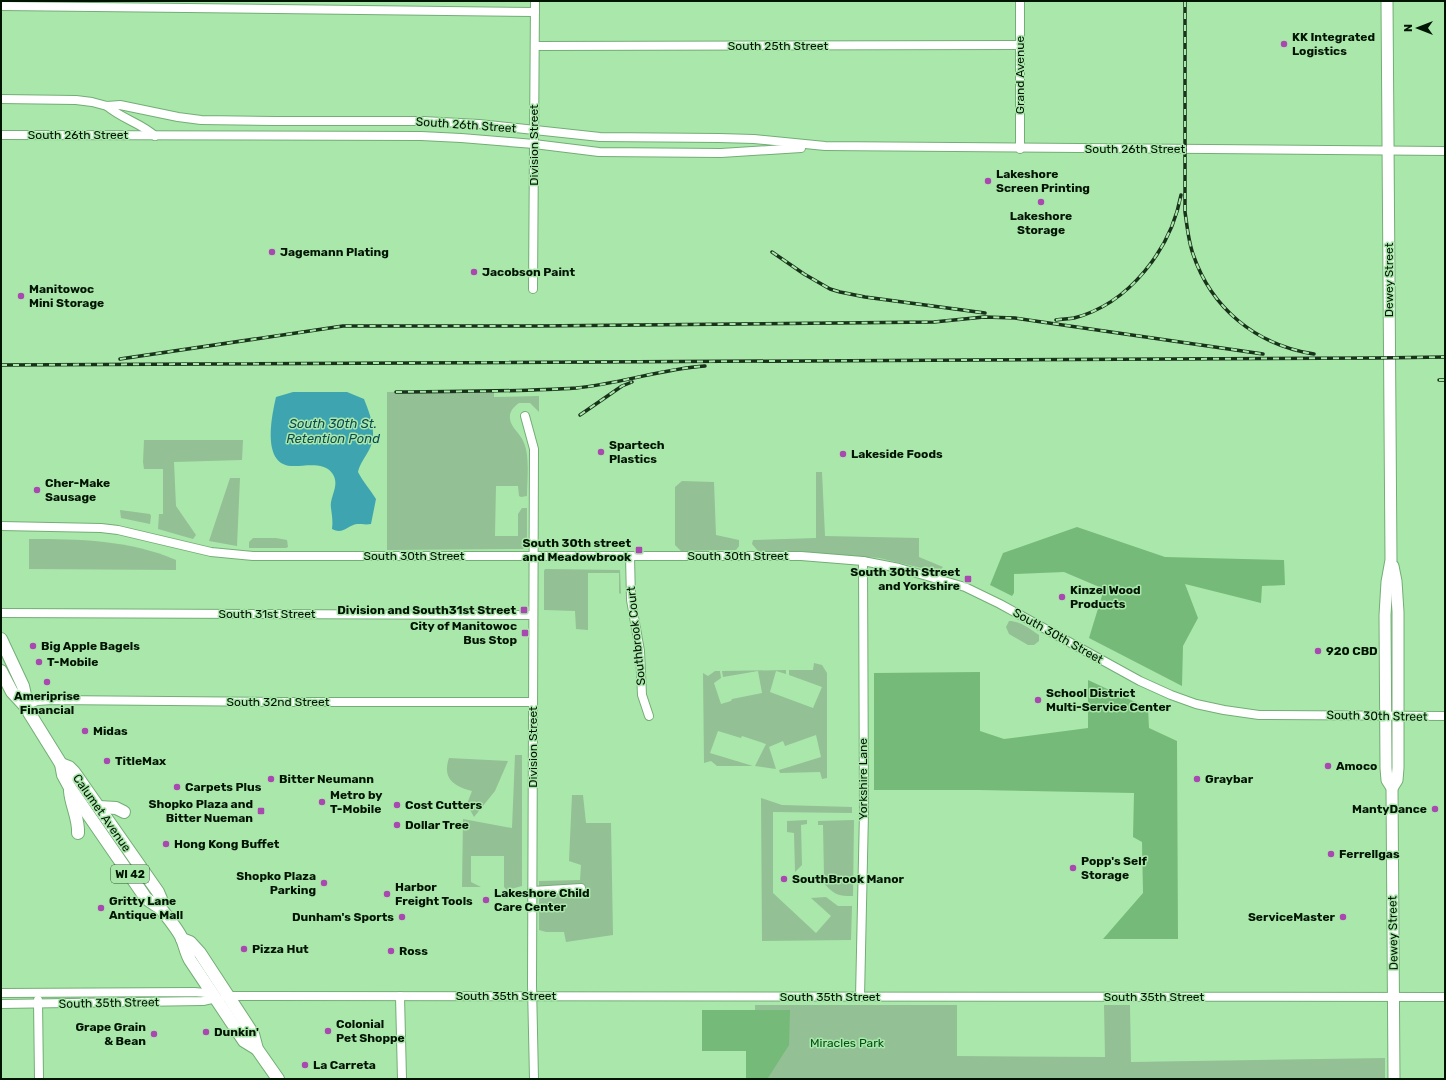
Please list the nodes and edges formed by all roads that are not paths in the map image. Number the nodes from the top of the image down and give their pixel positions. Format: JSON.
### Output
{"nodes":[{"id":1,"x":535,"y":1,"type":"edge"},
{"id":2,"x":1020,"y":1,"type":"edge"},
{"id":3,"x":1387,"y":1,"type":"edge"},
{"id":4,"x":1,"y":6,"type":"edge"},
{"id":5,"x":535,"y":12,"type":"junction"},
{"id":6,"x":1020,"y":45,"type":"junction"},
{"id":7,"x":535,"y":46,"type":"junction"},
{"id":8,"x":1,"y":99,"type":"edge"},
{"id":9,"x":107,"y":106,"type":"junction"},
{"id":10,"x":535,"y":130,"type":"junction"},
{"id":11,"x":1,"y":135,"type":"edge"},
{"id":12,"x":155,"y":136,"type":"junction"},
{"id":13,"x":534,"y":144,"type":"junction"},
{"id":14,"x":826,"y":146,"type":"junction"},
{"id":15,"x":1020,"y":148,"type":"junction"},
{"id":16,"x":1388,"y":151,"type":"junction"},
{"id":17,"x":1445,"y":151,"type":"edge"},
{"id":18,"x":533,"y":289,"type":"dead end"},
{"id":19,"x":525,"y":416,"type":"dead end"},
{"id":20,"x":1,"y":526,"type":"edge"},
{"id":21,"x":533,"y":556,"type":"junction"},
{"id":22,"x":630,"y":556,"type":"junction"},
{"id":23,"x":1391,"y":560,"type":"junction"},
{"id":24,"x":863,"y":561,"type":"junction"},
{"id":25,"x":1,"y":613,"type":"edge"},
{"id":26,"x":533,"y":615,"type":"junction"},
{"id":27,"x":1,"y":640,"type":"edge"},
{"id":28,"x":1,"y":670,"type":"edge"},
{"id":29,"x":533,"y":702,"type":"junction"},
{"id":30,"x":25,"y":706,"type":"junction"},
{"id":31,"x":649,"y":716,"type":"dead end"},
{"id":32,"x":1385,"y":716,"type":"junction"},
{"id":33,"x":1398,"y":716,"type":"junction"},
{"id":34,"x":1445,"y":716,"type":"edge"},
{"id":35,"x":61,"y":764,"type":"junction"},
{"id":36,"x":70,"y":788,"type":"junction"},
{"id":37,"x":1392,"y":788,"type":"junction"},
{"id":38,"x":99,"y":807,"type":"junction"},
{"id":39,"x":124,"y":812,"type":"dead end"},
{"id":40,"x":111,"y":824,"type":"junction"},
{"id":41,"x":100,"y":831,"type":"junction"},
{"id":42,"x":78,"y":833,"type":"dead end"},
{"id":43,"x":581,"y":888,"type":"dead end"},
{"id":44,"x":532,"y":891,"type":"junction"},
{"id":45,"x":161,"y":908,"type":"junction"},
{"id":46,"x":182,"y":939,"type":"junction"},
{"id":47,"x":1,"y":993,"type":"edge"},
{"id":48,"x":38,"y":993,"type":"junction"},
{"id":49,"x":215,"y":996,"type":"junction"},
{"id":50,"x":228,"y":996,"type":"junction"},
{"id":51,"x":400,"y":996,"type":"junction"},
{"id":52,"x":532,"y":996,"type":"junction"},
{"id":53,"x":1394,"y":996,"type":"junction"},
{"id":54,"x":860,"y":997,"type":"junction"},
{"id":55,"x":1445,"y":997,"type":"edge"},
{"id":56,"x":38,"y":1003,"type":"junction"},
{"id":57,"x":1,"y":1004,"type":"edge"},
{"id":58,"x":257,"y":1049,"type":"junction"},
{"id":59,"x":39,"y":1079,"type":"edge"},
{"id":60,"x":278,"y":1079,"type":"edge"},
{"id":61,"x":402,"y":1079,"type":"edge"},
{"id":62,"x":534,"y":1079,"type":"edge"},
{"id":63,"x":1394,"y":1079,"type":"edge"}],
"edges":[{"from":1,"to":5,"type":"street","name":"Division Street"},
{"from":2,"to":6,"type":"street","name":"Grand Avenue"},
{"from":3,"to":16,"type":"street","name":"Dewey Street"},
{"from":4,"to":5,"type":"street"},
{"from":5,"to":7,"type":"street","name":"Division Street"},
{"from":6,"to":7,"type":"street","name":"South 25th Street"},
{"from":6,"to":15,"type":"street","name":"Grand Avenue"},
{"from":7,"to":10,"type":"street","name":"Division Street"},
{"from":8,"to":9,"type":"street","name":"South 26th Street"},
{"from":9,"to":10,"type":"street","name":"South 26th Street"},
{"from":9,"to":12,"type":"street","name":"South 26th Street"},
{"from":10,"to":13,"type":"street","name":"Division Street"},
{"from":10,"to":14,"type":"street","name":"South 26th Street"},
{"from":11,"to":12,"type":"street","name":"South 26th Street"},
{"from":12,"to":13,"type":"street","name":"South 26th Street"},
{"from":13,"to":14,"type":"street","name":"South 26th Street"},
{"from":13,"to":18,"type":"street","name":"Division Street"},
{"from":14,"to":15,"type":"street","name":"South 26th Street"},
{"from":15,"to":16,"type":"street","name":"South 26th Street"},
{"from":16,"to":17,"type":"street","name":"South 26th Street"},
{"from":16,"to":23,"type":"street","name":"Dewey Street"},
{"from":19,"to":21,"type":"street","name":"Division Street"},
{"from":20,"to":21,"type":"street","name":"South 30th Street"},
{"from":21,"to":22,"type":"street","name":"South 30th Street"},
{"from":21,"to":26,"type":"street","name":"Division Street"},
{"from":22,"to":24,"type":"street","name":"South 30th Street"},
{"from":22,"to":31,"type":"street","name":"Southbrook Court"},
{"from":23,"to":32,"type":"street","name":"Dewey Street"},
{"from":23,"to":33,"type":"street","name":"Dewey Street"},
{"from":24,"to":32,"type":"street","name":"South 30th Street"},
{"from":24,"to":54,"type":"street","name":"Yorkshire Lane"},
{"from":25,"to":26,"type":"street","name":"South 31st Street"},
{"from":26,"to":29,"type":"street","name":"Division Street"},
{"from":27,"to":30,"type":"main road","name":"Calumet Avenue","number":"WI 42"},
{"from":28,"to":30,"type":"main road","name":"Calumet Avenue","number":"WI 42"},
{"from":29,"to":30,"type":"street","name":"South 32nd Street"},
{"from":29,"to":44,"type":"street","name":"Division Street"},
{"from":30,"to":35,"type":"main road","name":"Calumet Avenue","number":"WI 42"},
{"from":32,"to":33,"type":"street","name":"South 30th Street"},
{"from":32,"to":37,"type":"street","name":"Dewey Street"},
{"from":33,"to":34,"type":"street","name":"South 30th Street"},
{"from":33,"to":37,"type":"street","name":"Dewey Street"},
{"from":35,"to":36,"type":"main road","name":"Calumet Avenue","number":"WI 42"},
{"from":35,"to":38,"type":"main road","name":"Calumet Avenue","number":"WI 42"},
{"from":36,"to":41,"type":"main road","name":"Calumet Avenue","number":"WI 42"},
{"from":36,"to":42,"type":"main road"},
{"from":37,"to":53,"type":"street","name":"Dewey Street"},
{"from":38,"to":39,"type":"main road"},
{"from":38,"to":40,"type":"main road","name":"Calumet Avenue","number":"WI 42"},
{"from":40,"to":41,"type":"main road"},
{"from":40,"to":45,"type":"main road","name":"Calumet Avenue","number":"WI 42"},
{"from":41,"to":45,"type":"main road","name":"Calumet Avenue","number":"WI 42"},
{"from":43,"to":44,"type":"street"},
{"from":44,"to":52,"type":"street","name":"Division Street"},
{"from":45,"to":46,"type":"main road","name":"Calumet Avenue","number":"WI 42"},
{"from":46,"to":49,"type":"main road","name":"Calumet Avenue","number":"WI 42"},
{"from":46,"to":50,"type":"main road","name":"Calumet Avenue","number":"WI 42"},
{"from":47,"to":48,"type":"street","name":"South 35th Street"},
{"from":48,"to":49,"type":"street","name":"South 35th Street"},
{"from":48,"to":56,"type":"street"},
{"from":49,"to":50,"type":"street","name":"South 35th Street"},
{"from":49,"to":56,"type":"street","name":"South 35th Street"},
{"from":49,"to":58,"type":"main road","name":"Calumet Avenue","number":"WI 42"},
{"from":50,"to":51,"type":"street","name":"South 35th Street"},
{"from":50,"to":58,"type":"main road","name":"Calumet Avenue","number":"WI 42"},
{"from":51,"to":52,"type":"street","name":"South 35th Street"},
{"from":51,"to":61,"type":"street"},
{"from":52,"to":54,"type":"street","name":"South 35th Street"},
{"from":52,"to":62,"type":"street","name":"Division Street"},
{"from":53,"to":54,"type":"street","name":"South 35th Street"},
{"from":53,"to":55,"type":"street","name":"South 35th Street"},
{"from":53,"to":63,"type":"street","name":"Dewey Street"},
{"from":56,"to":57,"type":"street","name":"South 35th Street"},
{"from":56,"to":59,"type":"street"},
{"from":58,"to":60,"type":"main road","name":"Calumet Avenue","number":"WI 42"}]}
